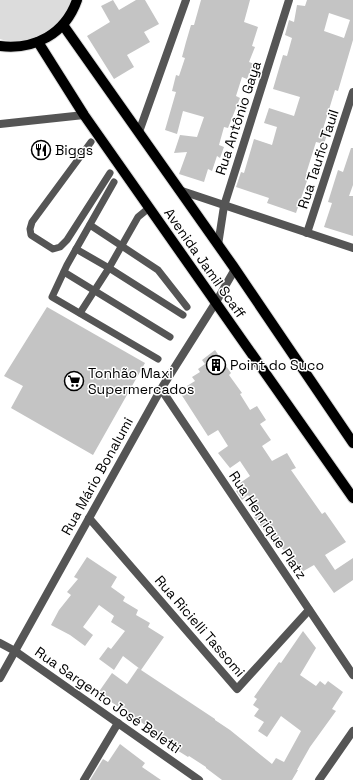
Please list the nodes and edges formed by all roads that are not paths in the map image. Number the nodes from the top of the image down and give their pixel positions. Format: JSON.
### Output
{"nodes":[{"id":1,"x":77,"y":0,"type":"edge"},
{"id":2,"x":186,"y":0,"type":"edge"},
{"id":3,"x":289,"y":0,"type":"edge"},
{"id":4,"x":63,"y":25,"type":"junction"},
{"id":5,"x":38,"y":42,"type":"junction"},
{"id":6,"x":0,"y":46,"type":"edge"},
{"id":7,"x":353,"y":92,"type":"edge"},
{"id":8,"x":84,"y":115,"type":"junction"},
{"id":9,"x":1,"y":127,"type":"edge"},
{"id":10,"x":139,"y":132,"type":"junction"},
{"id":11,"x":91,"y":142,"type":"dead end"},
{"id":12,"x":110,"y":172,"type":"dead end"},
{"id":13,"x":114,"y":182,"type":"dead end"},
{"id":14,"x":179,"y":190,"type":"junction"},
{"id":15,"x":224,"y":206,"type":"junction"},
{"id":16,"x":150,"y":208,"type":"junction"},
{"id":17,"x":90,"y":225,"type":"junction"},
{"id":18,"x":308,"y":233,"type":"junction"},
{"id":19,"x":121,"y":245,"type":"junction"},
{"id":20,"x":218,"y":246,"type":"junction"},
{"id":21,"x":353,"y":248,"type":"edge"},
{"id":22,"x":76,"y":249,"type":"junction"},
{"id":23,"x":109,"y":268,"type":"junction"},
{"id":24,"x":234,"y":269,"type":"junction"},
{"id":25,"x":64,"y":272,"type":"junction"},
{"id":26,"x":95,"y":290,"type":"junction"},
{"id":27,"x":216,"y":302,"type":"junction"},
{"id":28,"x":188,"y":307,"type":"dead end"},
{"id":29,"x":80,"y":313,"type":"junction"},
{"id":30,"x":183,"y":315,"type":"dead end"},
{"id":31,"x":170,"y":337,"type":"dead end"},
{"id":32,"x":158,"y":359,"type":"dead end"},
{"id":33,"x":161,"y":388,"type":"junction"},
{"id":34,"x":353,"y":442,"type":"edge"},
{"id":35,"x":353,"y":498,"type":"edge"},
{"id":36,"x":89,"y":518,"type":"junction"},
{"id":37,"x":309,"y":610,"type":"junction"},
{"id":38,"x":0,"y":643,"type":"edge"},
{"id":39,"x":15,"y":651,"type":"junction"},
{"id":40,"x":353,"y":675,"type":"edge"},
{"id":41,"x":0,"y":678,"type":"edge"},
{"id":42,"x":118,"y":723,"type":"junction"},
{"id":43,"x":353,"y":732,"type":"edge"},
{"id":44,"x":84,"y":780,"type":"edge"},
{"id":45,"x":199,"y":780,"type":"edge"},
{"id":46,"x":319,"y":780,"type":"edge"}],
"edges":[{"from":1,"to":4,"type":"main road"},
{"from":2,"to":10,"type":"street"},
{"from":3,"to":15,"type":"street","name":"Rua Antônio Gaya"},
{"from":4,"to":5,"type":"main road"},
{"from":4,"to":10,"type":"main road","name":"Avenida Jamil Scaff"},
{"from":5,"to":6,"type":"main road"},
{"from":5,"to":8,"type":"main road","name":"Avenida Jamil Scaff"},
{"from":7,"to":18,"type":"street","name":"Rua Taufic Tauil"},
{"from":8,"to":9,"type":"street"},
{"from":8,"to":16,"type":"main road","name":"Avenida Jamil Scaff"},
{"from":10,"to":14,"type":"main road","name":"Avenida Jamil Scaff"},
{"from":11,"to":12,"type":"lane"},
{"from":13,"to":17,"type":"lane"},
{"from":14,"to":15,"type":"street"},
{"from":14,"to":20,"type":"main road","name":"Avenida Jamil Scaff"},
{"from":15,"to":18,"type":"street"},
{"from":15,"to":20,"type":"street","name":"Rua Antônio Gaya"},
{"from":16,"to":19,"type":"lane"},
{"from":16,"to":27,"type":"main road","name":"Avenida Jamil Scaff"},
{"from":17,"to":19,"type":"lane"},
{"from":17,"to":22,"type":"lane"},
{"from":18,"to":21,"type":"street"},
{"from":19,"to":23,"type":"lane"},
{"from":19,"to":28,"type":"lane"},
{"from":20,"to":24,"type":"main road","name":"Avenida Jamil Scaff"},
{"from":22,"to":23,"type":"lane"},
{"from":22,"to":25,"type":"lane"},
{"from":23,"to":26,"type":"lane"},
{"from":23,"to":30,"type":"lane"},
{"from":24,"to":27,"type":"street","name":"Rua Mário Bonalumi"},
{"from":24,"to":34,"type":"main road","name":"Avenida Jamil Scaff"},
{"from":25,"to":26,"type":"lane"},
{"from":25,"to":29,"type":"lane"},
{"from":26,"to":29,"type":"lane"},
{"from":26,"to":31,"type":"lane"},
{"from":27,"to":33,"type":"street","name":"Rua Mário Bonalumi"},
{"from":27,"to":35,"type":"main road","name":"Avenida Jamil Scaff"},
{"from":29,"to":32,"type":"lane"},
{"from":33,"to":36,"type":"street","name":"Rua Mário Bonalumi"},
{"from":33,"to":37,"type":"street","name":"Rua Henrique Platz"},
{"from":36,"to":37,"type":"street","name":"Rua Ricielli Tassomi"},
{"from":36,"to":39,"type":"street","name":"Rua Mário Bonalumi"},
{"from":37,"to":40,"type":"street","name":"Rua Henrique Platz"},
{"from":38,"to":39,"type":"street","name":"Rua Sargento José Beletti"},
{"from":39,"to":41,"type":"street","name":"Rua Mário Bonalumi"},
{"from":39,"to":42,"type":"street","name":"Rua Sargento José Beletti"},
{"from":42,"to":44,"type":"street"},
{"from":42,"to":45,"type":"street","name":"Rua Sargento José Beletti"},
{"from":43,"to":46,"type":"street"}]}
